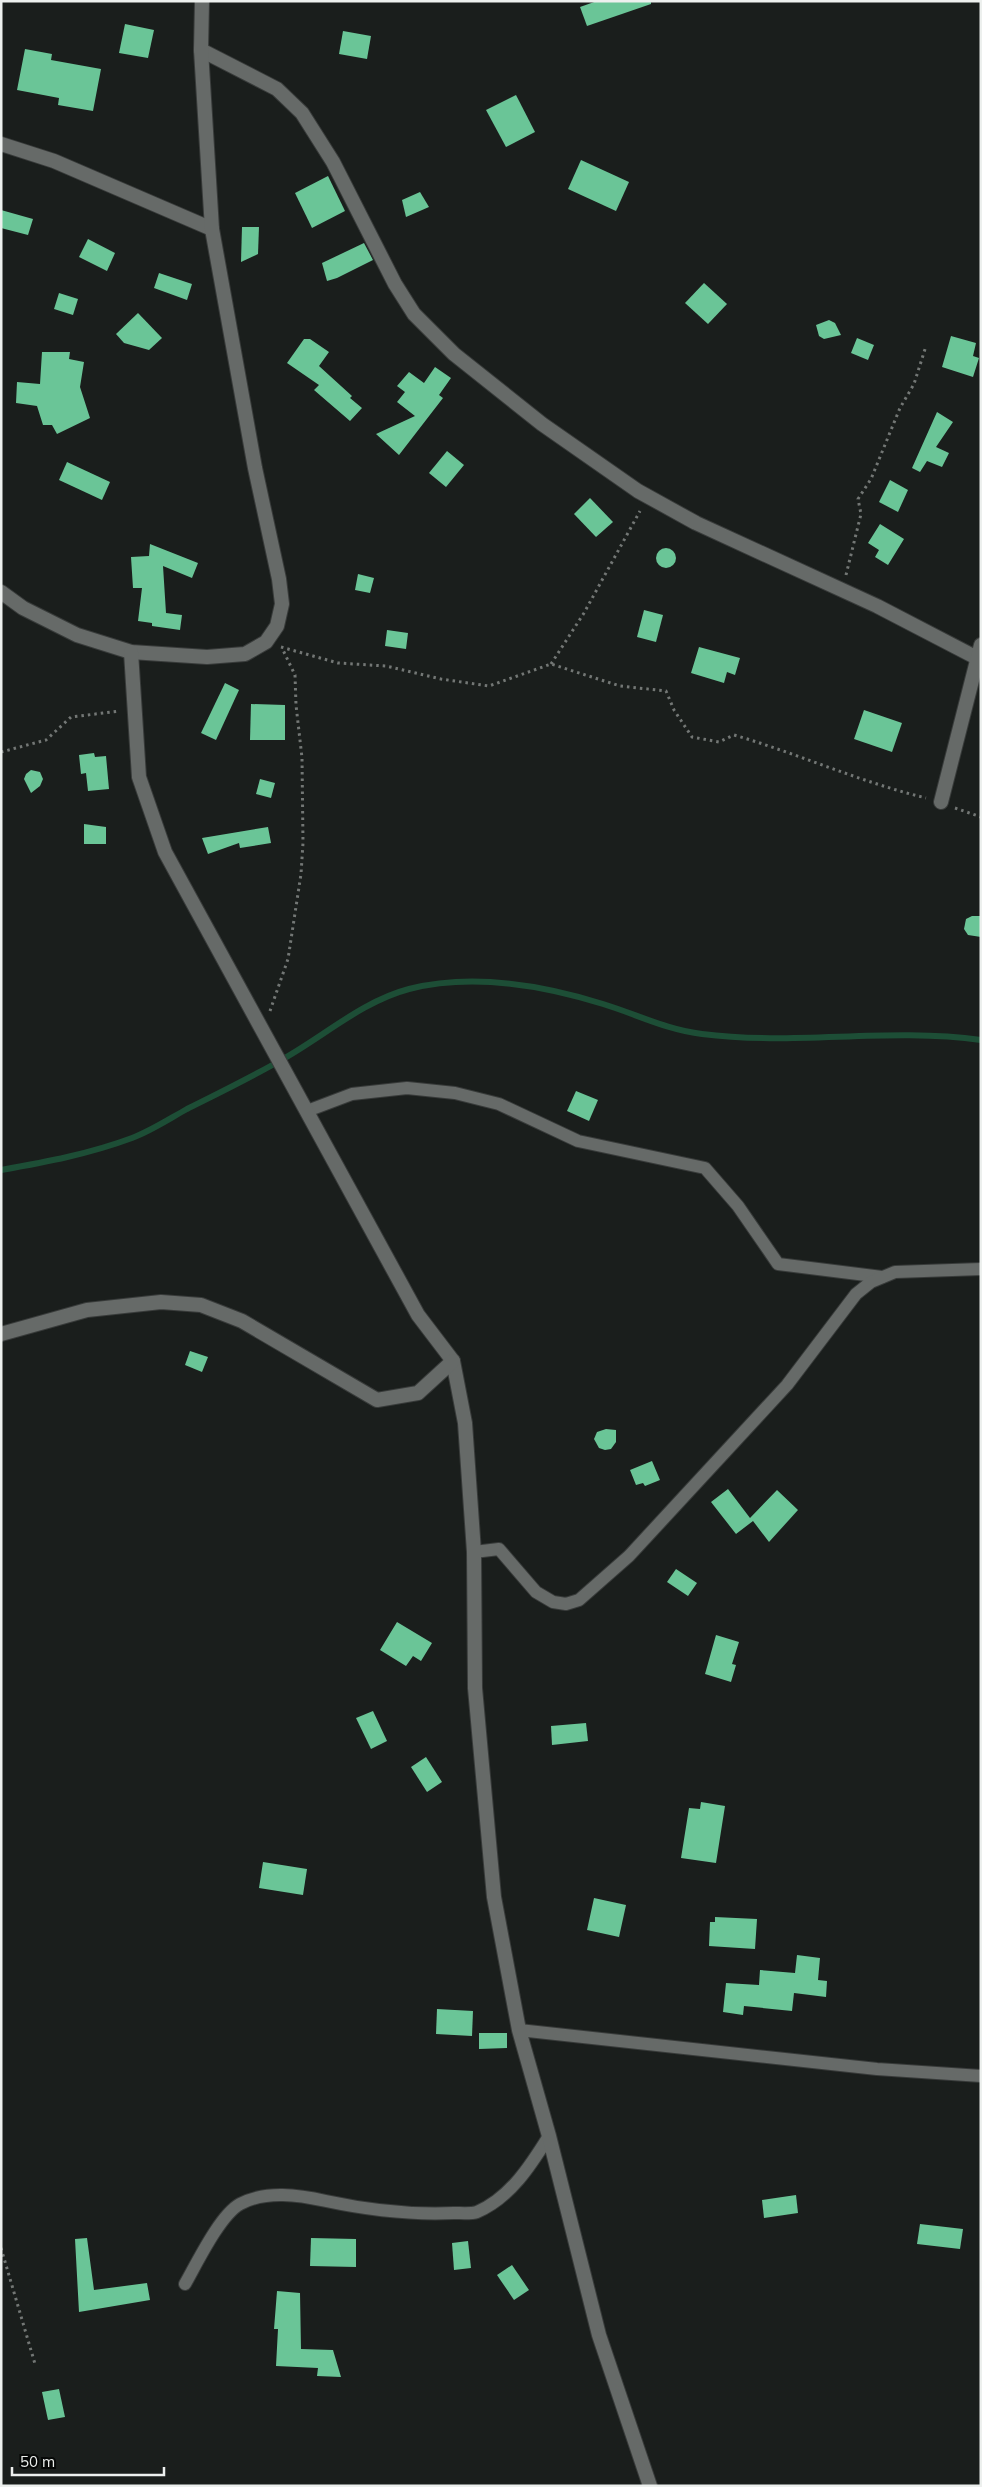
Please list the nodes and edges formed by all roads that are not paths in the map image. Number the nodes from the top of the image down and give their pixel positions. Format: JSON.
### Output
{"nodes":[{"id":1,"x":202,"y":1,"type":"edge"},
{"id":2,"x":201,"y":50,"type":"junction"},
{"id":3,"x":1,"y":144,"type":"edge"},
{"id":4,"x":212,"y":229,"type":"junction"},
{"id":5,"x":1,"y":592,"type":"edge"},
{"id":6,"x":131,"y":652,"type":"junction"},
{"id":7,"x":979,"y":654,"type":"edge"},
{"id":8,"x":941,"y":802,"type":"road end"},
{"id":9,"x":307,"y":1111,"type":"junction"},
{"id":10,"x":981,"y":1269,"type":"edge"},
{"id":11,"x":882,"y":1277,"type":"junction"},
{"id":12,"x":1,"y":1334,"type":"edge"},
{"id":13,"x":453,"y":1361,"type":"junction"},
{"id":14,"x":474,"y":1552,"type":"junction"},
{"id":15,"x":519,"y":2030,"type":"junction"},
{"id":16,"x":981,"y":2076,"type":"edge"},
{"id":17,"x":549,"y":2136,"type":"junction"},
{"id":18,"x":185,"y":2284,"type":"dead end"},
{"id":19,"x":650,"y":2486,"type":"edge"}],
"edges":[{"from":1,"to":2,"type":"street"},
{"from":2,"to":4,"type":"street"},
{"from":2,"to":7,"type":"street"},
{"from":3,"to":4,"type":"street"},
{"from":4,"to":6,"type":"street"},
{"from":5,"to":6,"type":"street"},
{"from":6,"to":9,"type":"street"},
{"from":7,"to":8,"type":"street"},
{"from":9,"to":11,"type":"lane"},
{"from":9,"to":13,"type":"street"},
{"from":10,"to":11,"type":"lane"},
{"from":11,"to":14,"type":"lane"},
{"from":12,"to":13,"type":"street"},
{"from":13,"to":14,"type":"street"},
{"from":14,"to":15,"type":"street"},
{"from":15,"to":16,"type":"lane"},
{"from":15,"to":17,"type":"street"},
{"from":17,"to":18,"type":"lane"},
{"from":17,"to":19,"type":"street"}]}
